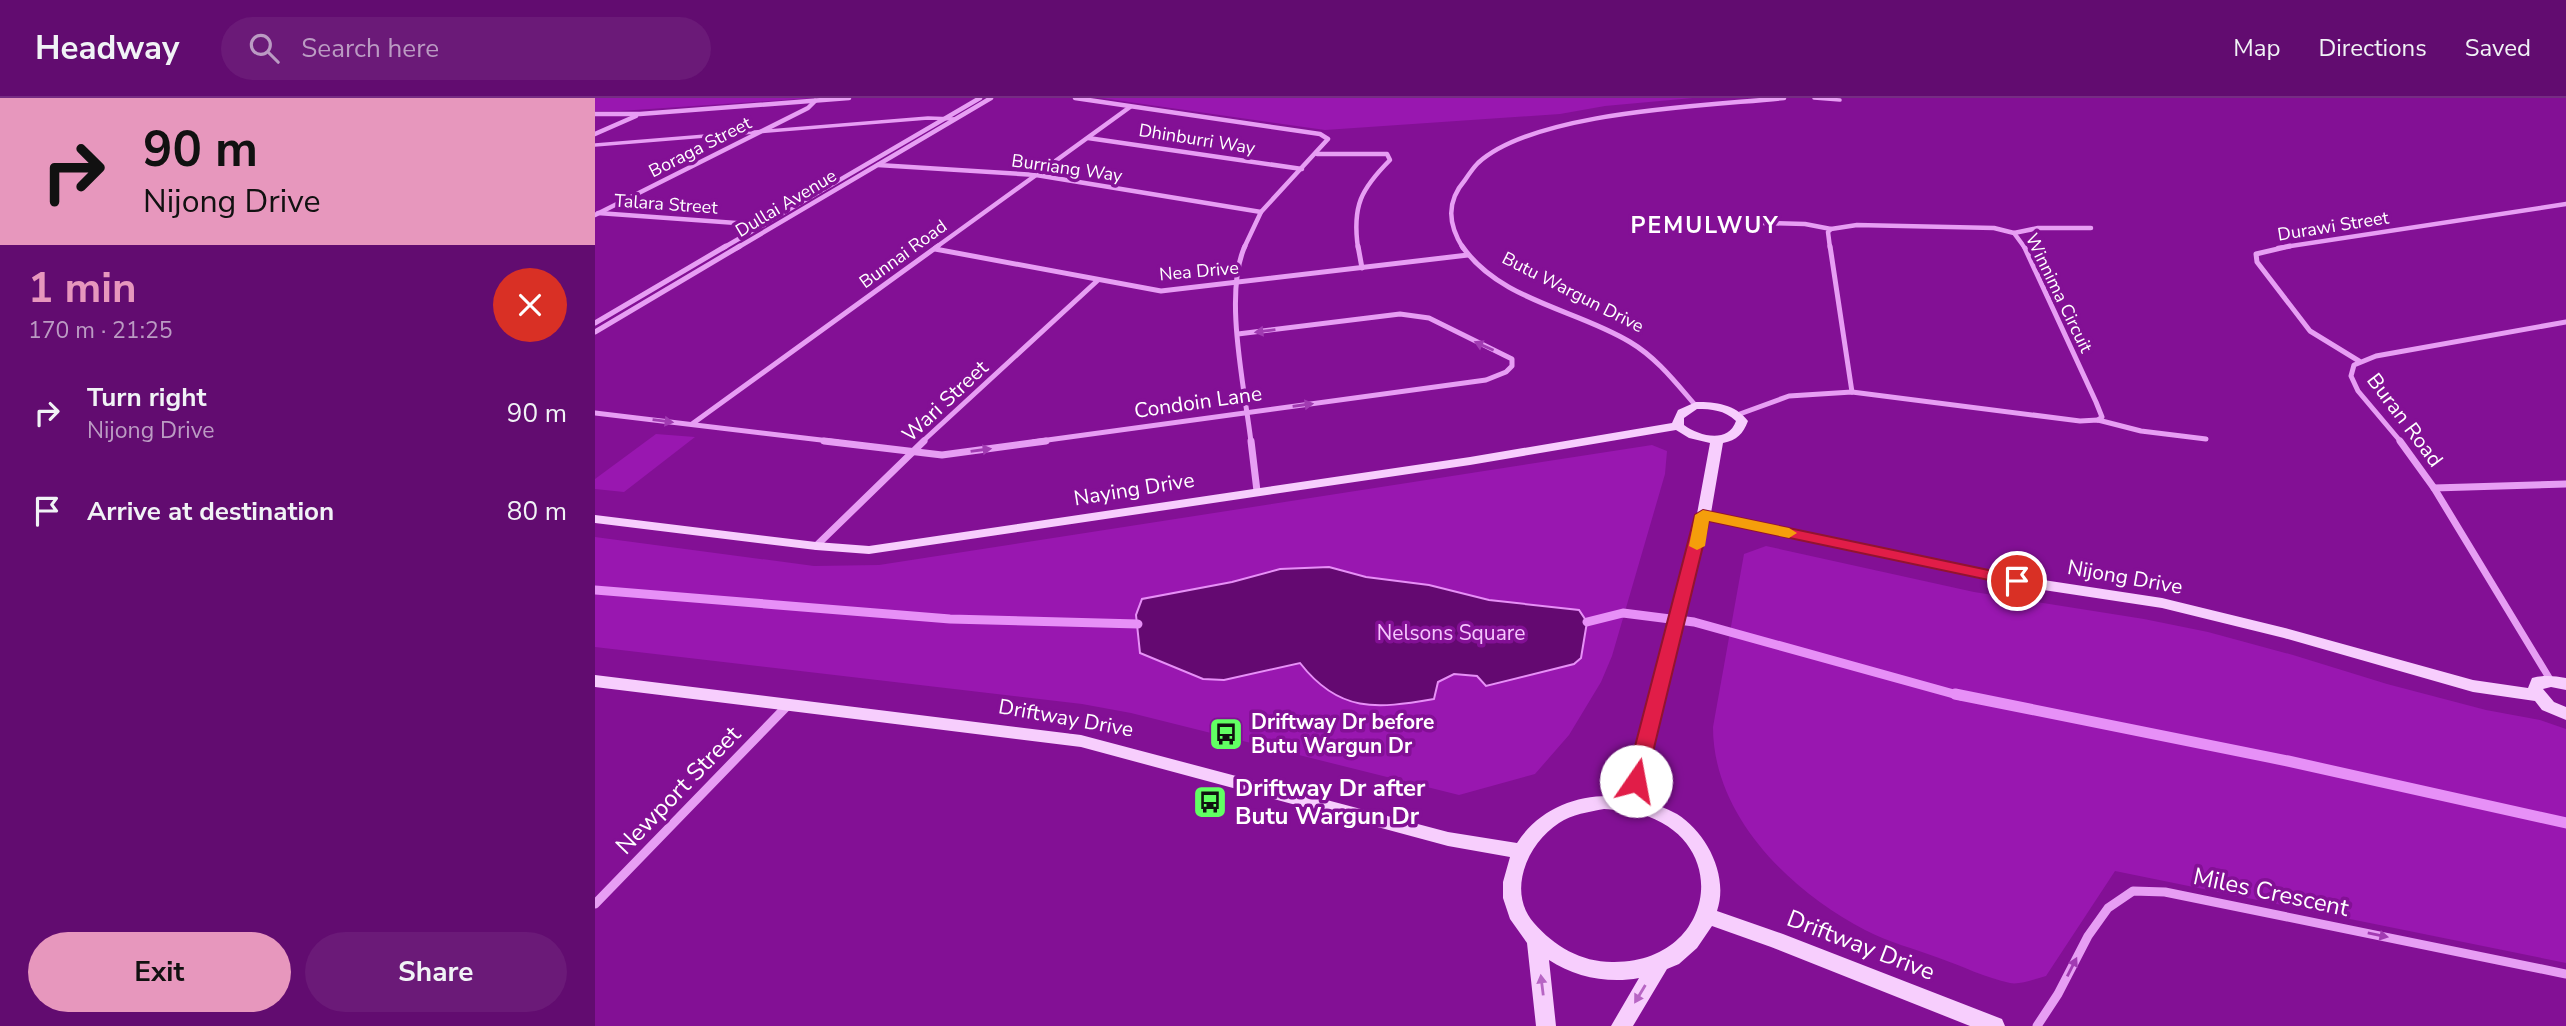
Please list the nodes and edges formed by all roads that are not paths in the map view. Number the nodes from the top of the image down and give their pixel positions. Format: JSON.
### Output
{"nodes":[{"id":1,"x":849,"y":98,"type":"edge"},
{"id":2,"x":980,"y":98,"type":"edge"},
{"id":3,"x":991,"y":98,"type":"edge"},
{"id":4,"x":1075,"y":98,"type":"edge"},
{"id":5,"x":1760,"y":98,"type":"edge"},
{"id":6,"x":1784,"y":98,"type":"edge"},
{"id":7,"x":1814,"y":98,"type":"edge"},
{"id":8,"x":1836,"y":98,"type":"edge"},
{"id":9,"x":815,"y":101,"type":"junction"},
{"id":10,"x":1752,"y":101,"type":"junction"},
{"id":11,"x":1131,"y":106,"type":"junction"},
{"id":12,"x":595,"y":114,"type":"edge"},
{"id":13,"x":640,"y":114,"type":"junction"},
{"id":14,"x":944,"y":119,"type":"junction"},
{"id":15,"x":955,"y":119,"type":"junction"},
{"id":16,"x":761,"y":132,"type":"junction"},
{"id":17,"x":595,"y":134,"type":"edge"},
{"id":18,"x":1087,"y":138,"type":"junction"},
{"id":19,"x":595,"y":145,"type":"edge"},
{"id":20,"x":1317,"y":153,"type":"junction"},
{"id":21,"x":867,"y":165,"type":"junction"},
{"id":22,"x":877,"y":165,"type":"junction"},
{"id":23,"x":1302,"y":169,"type":"junction"},
{"id":24,"x":1036,"y":175,"type":"junction"},
{"id":25,"x":2566,"y":204,"type":"edge"},
{"id":26,"x":1261,"y":212,"type":"junction"},
{"id":27,"x":596,"y":214,"type":"edge"},
{"id":28,"x":1762,"y":223,"type":"dead end"},
{"id":29,"x":764,"y":225,"type":"junction"},
{"id":30,"x":775,"y":226,"type":"junction"},
{"id":31,"x":2091,"y":228,"type":"dead end"},
{"id":32,"x":1831,"y":229,"type":"junction"},
{"id":33,"x":2014,"y":233,"type":"junction"},
{"id":34,"x":934,"y":249,"type":"junction"},
{"id":35,"x":1468,"y":255,"type":"junction"},
{"id":36,"x":1361,"y":268,"type":"junction"},
{"id":37,"x":1097,"y":281,"type":"junction"},
{"id":38,"x":1235,"y":282,"type":"junction"},
{"id":39,"x":2566,"y":322,"type":"edge"},
{"id":40,"x":595,"y":323,"type":"edge"},
{"id":41,"x":595,"y":332,"type":"edge"},
{"id":42,"x":1238,"y":334,"type":"junction"},
{"id":43,"x":2359,"y":361,"type":"junction"},
{"id":44,"x":1852,"y":392,"type":"junction"},
{"id":45,"x":1696,"y":406,"type":"junction"},
{"id":46,"x":595,"y":413,"type":"edge"},
{"id":47,"x":1248,"y":413,"type":"junction"},
{"id":48,"x":1737,"y":415,"type":"junction"},
{"id":49,"x":2098,"y":420,"type":"junction"},
{"id":50,"x":691,"y":424,"type":"junction"},
{"id":51,"x":1678,"y":426,"type":"junction"},
{"id":52,"x":2206,"y":439,"type":"dead end"},
{"id":53,"x":1717,"y":440,"type":"junction"},
{"id":54,"x":913,"y":451,"type":"junction"},
{"id":55,"x":2566,"y":484,"type":"edge"},
{"id":56,"x":2434,"y":488,"type":"junction"},
{"id":57,"x":1257,"y":491,"type":"junction"},
{"id":58,"x":1703,"y":515,"type":"junction"},
{"id":59,"x":595,"y":519,"type":"edge"},
{"id":60,"x":816,"y":546,"type":"junction"},
{"id":61,"x":595,"y":681,"type":"edge"},
{"id":62,"x":2559,"y":683,"type":"edge"},
{"id":63,"x":2536,"y":695,"type":"junction"},
{"id":64,"x":788,"y":704,"type":"junction"},
{"id":65,"x":2566,"y":714,"type":"edge"},
{"id":66,"x":1631,"y":804,"type":"junction"},
{"id":67,"x":1520,"y":851,"type":"junction"},
{"id":68,"x":595,"y":904,"type":"edge"},
{"id":69,"x":1707,"y":916,"type":"junction"},
{"id":70,"x":1537,"y":943,"type":"junction"},
{"id":71,"x":1660,"y":963,"type":"junction"},
{"id":72,"x":2566,"y":974,"type":"edge"},
{"id":73,"x":1546,"y":1026,"type":"edge"},
{"id":74,"x":1621,"y":1026,"type":"edge"},
{"id":75,"x":1996,"y":1026,"type":"edge"},
{"id":76,"x":2037,"y":1026,"type":"edge"}],
"edges":[{"from":1,"to":9,"type":"street"},
{"from":2,"to":14,"type":"street","name":"Dullai Avenue"},
{"from":3,"to":15,"type":"street","name":"Dullai Avenue"},
{"from":4,"to":11,"type":"street"},
{"from":5,"to":10,"type":"street","name":"Butu Wargun Drive"},
{"from":6,"to":10,"type":"street","name":"Butu Wargun Drive"},
{"from":7,"to":8,"type":"lane"},
{"from":9,"to":13,"type":"street"},
{"from":9,"to":16,"type":"street","name":"Boraga Street"},
{"from":10,"to":35,"type":"street","name":"Butu Wargun Drive"},
{"from":11,"to":18,"type":"street","name":"Bunnai Road"},
{"from":11,"to":20,"type":"street"},
{"from":12,"to":13,"type":"street"},
{"from":13,"to":17,"type":"street"},
{"from":14,"to":15,"type":"lane"},
{"from":14,"to":16,"type":"lane"},
{"from":14,"to":21,"type":"street","name":"Dullai Avenue"},
{"from":15,"to":22,"type":"street","name":"Dullai Avenue"},
{"from":16,"to":19,"type":"lane"},
{"from":16,"to":27,"type":"street","name":"Boraga Street"},
{"from":18,"to":23,"type":"street","name":"Dhinburri Way"},
{"from":18,"to":24,"type":"street","name":"Bunnai Road"},
{"from":20,"to":23,"type":"street"},
{"from":20,"to":36,"type":"street"},
{"from":21,"to":22,"type":"street","name":"Burriang Way"},
{"from":21,"to":29,"type":"street","name":"Dullai Avenue"},
{"from":22,"to":24,"type":"street","name":"Burriang Way"},
{"from":22,"to":30,"type":"street","name":"Dullai Avenue"},
{"from":23,"to":26,"type":"street"},
{"from":24,"to":26,"type":"street","name":"Burriang Way"},
{"from":24,"to":34,"type":"street","name":"Bunnai Road"},
{"from":25,"to":43,"type":"street","name":"Durawi Street"},
{"from":26,"to":38,"type":"street"},
{"from":27,"to":29,"type":"street","name":"Talara Street"},
{"from":28,"to":32,"type":"street","name":"Winnima Circuit"},
{"from":29,"to":30,"type":"street","name":"Talara Street"},
{"from":29,"to":40,"type":"street","name":"Dullai Avenue"},
{"from":30,"to":41,"type":"street","name":"Dullai Avenue"},
{"from":31,"to":33,"type":"street"},
{"from":32,"to":33,"type":"street","name":"Winnima Circuit"},
{"from":32,"to":44,"type":"street"},
{"from":33,"to":49,"type":"street","name":"Winnima Circuit"},
{"from":34,"to":37,"type":"street","name":"Nea Drive"},
{"from":34,"to":50,"type":"street","name":"Bunnai Road"},
{"from":35,"to":36,"type":"street","name":"Nea Drive"},
{"from":35,"to":45,"type":"street","name":"Butu Wargun Drive"},
{"from":36,"to":38,"type":"street","name":"Nea Drive"},
{"from":37,"to":38,"type":"street","name":"Nea Drive"},
{"from":37,"to":54,"type":"street","name":"Wari Street"},
{"from":38,"to":42,"type":"street"},
{"from":39,"to":43,"type":"street","name":"Buran Road"},
{"from":42,"to":47,"type":"street"},
{"from":47,"to":42,"type":"street","name":"Condoin Lane","one_way":true},
{"from":43,"to":56,"type":"street","name":"Buran Road"},
{"from":44,"to":48,"type":"street"},
{"from":44,"to":49,"type":"street"},
{"from":45,"to":48,"type":"street"},
{"from":45,"to":51,"type":"street"},
{"from":46,"to":50,"type":"street","name":"Condoin Lane","one_way":true},
{"from":54,"to":47,"type":"street","name":"Condoin Lane","one_way":true},
{"from":47,"to":57,"type":"street"},
{"from":48,"to":53,"type":"street"},
{"from":49,"to":52,"type":"street"},
{"from":50,"to":54,"type":"street","name":"Condoin Lane"},
{"from":51,"to":53,"type":"street"},
{"from":51,"to":57,"type":"street","name":"Naying Drive"},
{"from":53,"to":58,"type":"street"},
{"from":54,"to":60,"type":"street","name":"Wari Street"},
{"from":55,"to":56,"type":"street"},
{"from":56,"to":62,"type":"street","name":"Buran Road"},
{"from":57,"to":60,"type":"street","name":"Naying Drive"},
{"from":58,"to":63,"type":"street","name":"Nijong Drive"},
{"from":58,"to":66,"type":"street"},
{"from":59,"to":60,"type":"street","name":"Naying Drive"},
{"from":61,"to":64,"type":"street","name":"Driftway Drive"},
{"from":62,"to":63,"type":"street"},
{"from":63,"to":65,"type":"street"},
{"from":64,"to":67,"type":"street","name":"Driftway Drive"},
{"from":64,"to":68,"type":"street","name":"Newport Street"},
{"from":66,"to":67,"type":"street"},
{"from":66,"to":69,"type":"street"},
{"from":67,"to":70,"type":"street"},
{"from":69,"to":71,"type":"street"},
{"from":69,"to":75,"type":"street","name":"Driftway Drive"},
{"from":70,"to":71,"type":"street"},
{"from":73,"to":70,"type":"street","one_way":true},
{"from":71,"to":74,"type":"street","one_way":true},
{"from":76,"to":72,"type":"street","name":"Miles Crescent","one_way":true}]}
